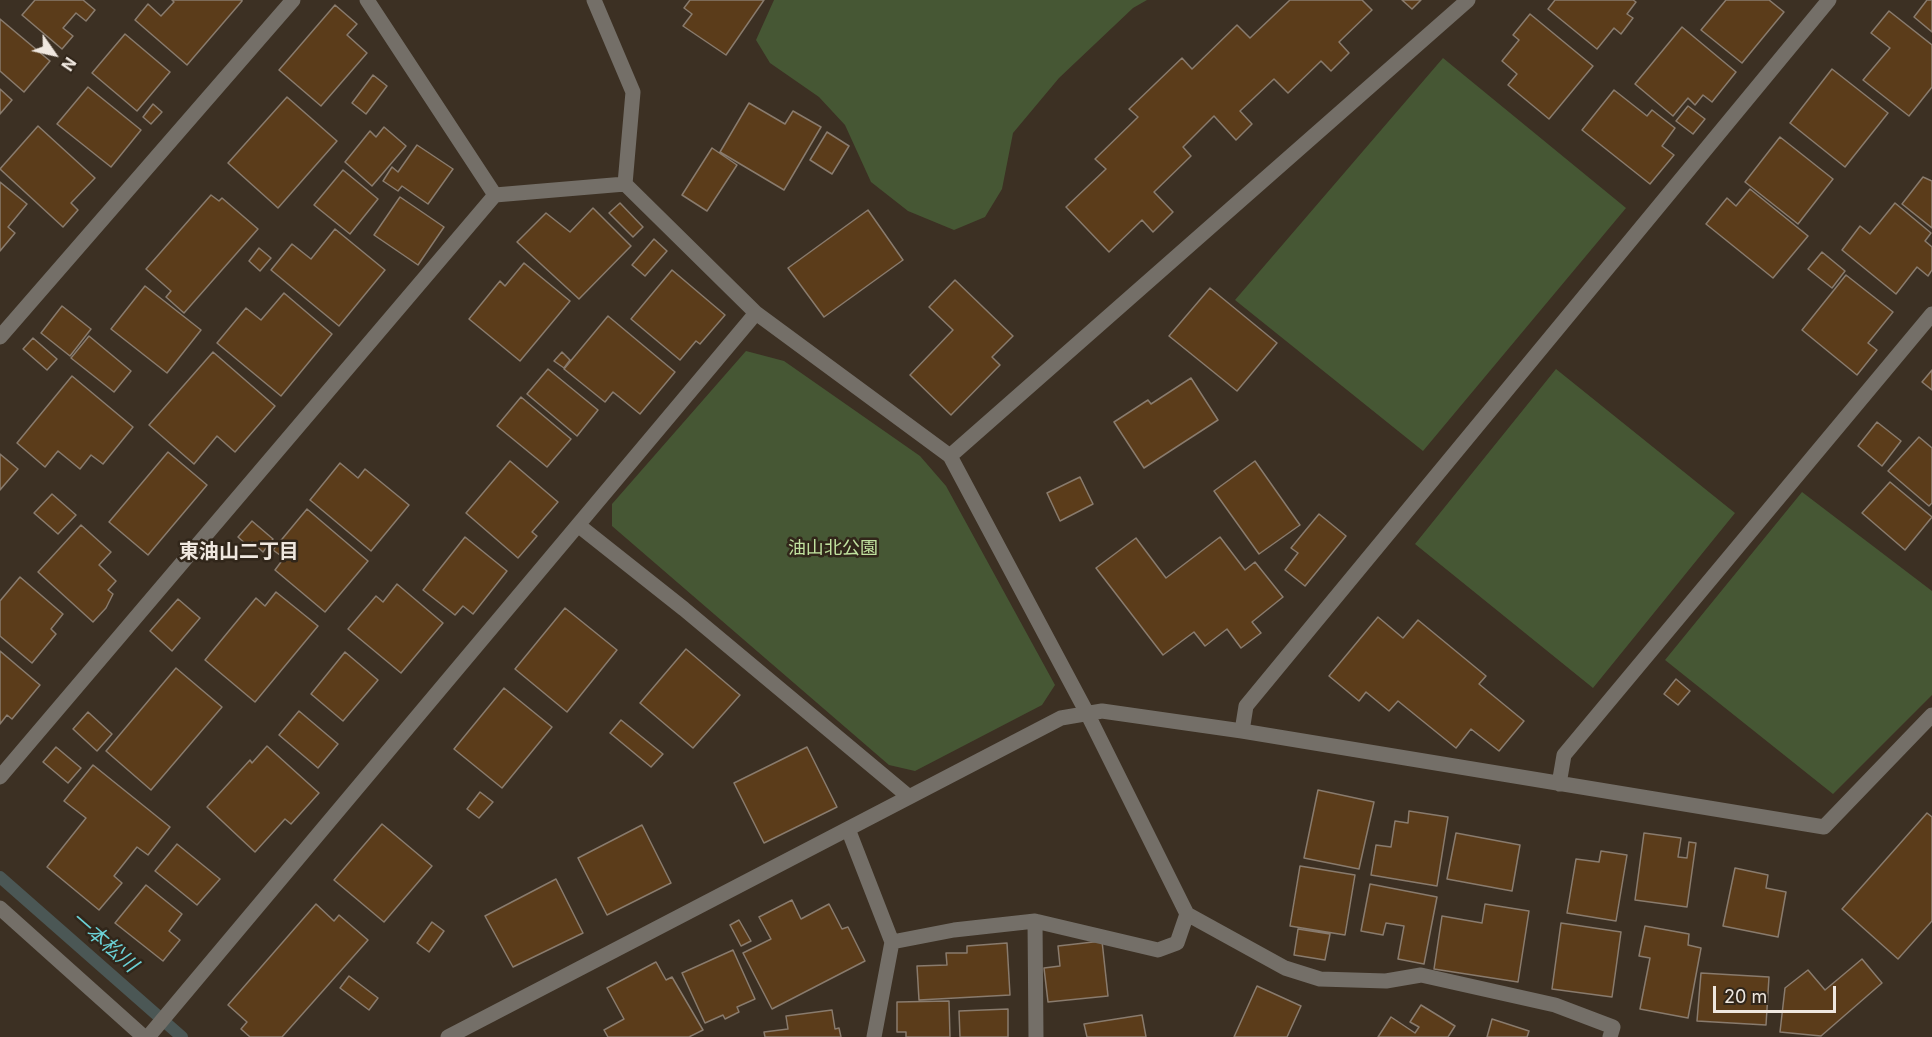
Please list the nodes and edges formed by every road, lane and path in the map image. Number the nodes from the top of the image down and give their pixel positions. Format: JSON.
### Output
{"nodes":[{"id":1,"x":293,"y":0,"type":"edge"},
{"id":2,"x":367,"y":0,"type":"edge"},
{"id":3,"x":594,"y":0,"type":"edge"},
{"id":4,"x":1468,"y":0,"type":"edge"},
{"id":5,"x":1824,"y":2,"type":"edge"},
{"id":6,"x":625,"y":184,"type":"junction"},
{"id":7,"x":495,"y":195,"type":"junction"},
{"id":8,"x":756,"y":313,"type":"junction"},
{"id":9,"x":1932,"y":314,"type":"edge"},
{"id":10,"x":0,"y":338,"type":"edge"},
{"id":11,"x":950,"y":456,"type":"junction"},
{"id":12,"x":578,"y":525,"type":"junction"},
{"id":13,"x":1087,"y":713,"type":"junction"},
{"id":14,"x":1932,"y":715,"type":"edge"},
{"id":15,"x":1242,"y":731,"type":"junction"},
{"id":16,"x":0,"y":777,"type":"edge"},
{"id":17,"x":1559,"y":784,"type":"junction"},
{"id":18,"x":908,"y":796,"type":"junction"},
{"id":19,"x":848,"y":829,"type":"junction"},
{"id":20,"x":0,"y":908,"type":"edge"},
{"id":21,"x":1187,"y":914,"type":"junction"},
{"id":22,"x":1035,"y":921,"type":"junction"},
{"id":23,"x":892,"y":942,"type":"junction"},
{"id":24,"x":150,"y":1033,"type":"edge"},
{"id":25,"x":448,"y":1037,"type":"edge"},
{"id":26,"x":874,"y":1037,"type":"edge"},
{"id":27,"x":1036,"y":1037,"type":"edge"},
{"id":28,"x":1610,"y":1037,"type":"edge"}],
"edges":[{"from":1,"to":10,"type":"street"},
{"from":2,"to":7,"type":"street"},
{"from":3,"to":6,"type":"street"},
{"from":4,"to":11,"type":"street"},
{"from":5,"to":15,"type":"street"},
{"from":6,"to":7,"type":"street"},
{"from":6,"to":8,"type":"street"},
{"from":7,"to":16,"type":"street"},
{"from":8,"to":11,"type":"street"},
{"from":8,"to":12,"type":"street"},
{"from":9,"to":17,"type":"street"},
{"from":11,"to":13,"type":"street"},
{"from":12,"to":18,"type":"street"},
{"from":12,"to":24,"type":"street"},
{"from":13,"to":15,"type":"street"},
{"from":13,"to":18,"type":"street"},
{"from":13,"to":21,"type":"street"},
{"from":14,"to":17,"type":"street"},
{"from":15,"to":17,"type":"street"},
{"from":18,"to":19,"type":"street"},
{"from":19,"to":23,"type":"street"},
{"from":19,"to":25,"type":"street"},
{"from":20,"to":24,"type":"street"},
{"from":21,"to":22,"type":"street"},
{"from":21,"to":28,"type":"street"},
{"from":22,"to":23,"type":"street"},
{"from":22,"to":27,"type":"street"},
{"from":23,"to":26,"type":"street"}]}
